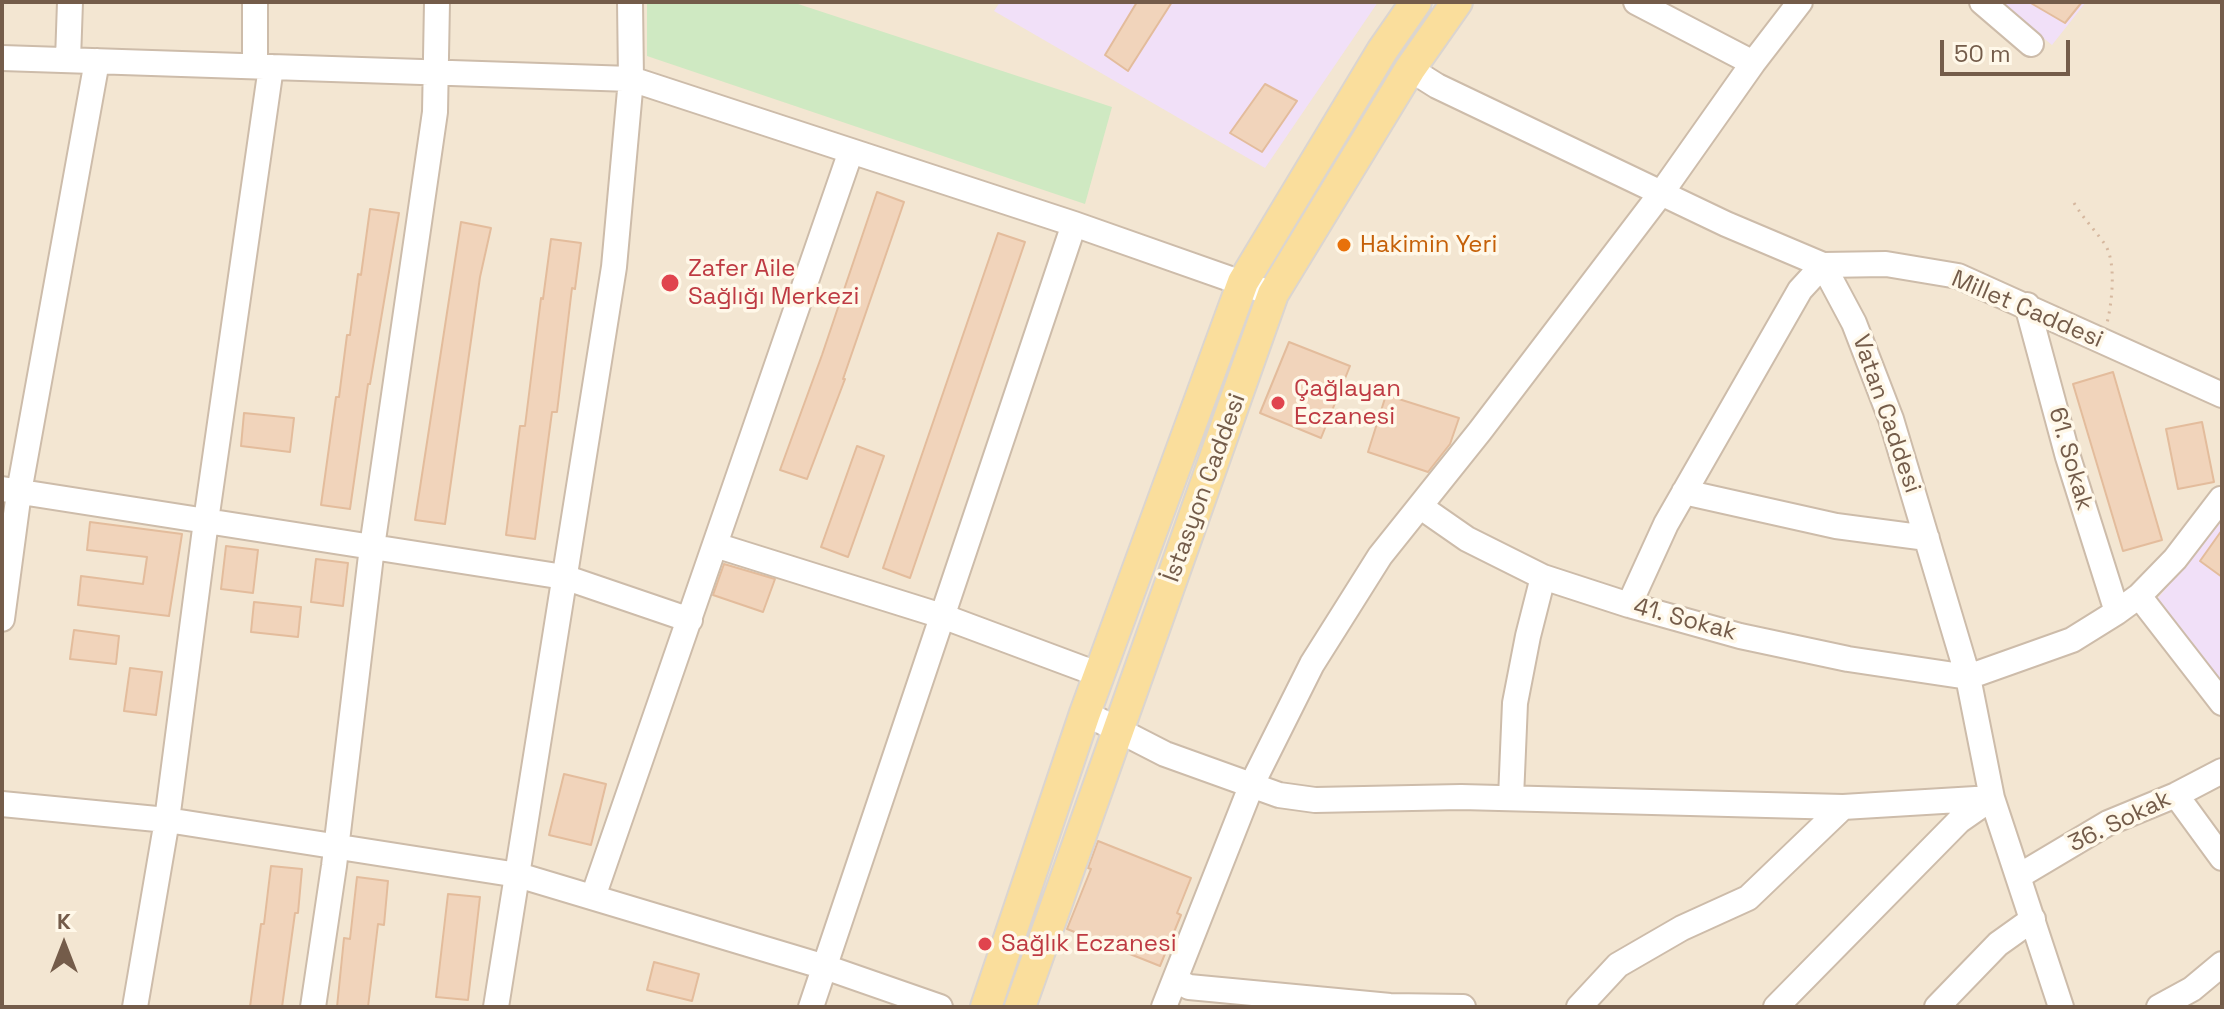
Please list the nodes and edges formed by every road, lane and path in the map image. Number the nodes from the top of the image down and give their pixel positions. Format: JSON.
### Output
{"nodes":[{"id":1,"x":70,"y":2,"type":"edge"},
{"id":2,"x":255,"y":2,"type":"edge"},
{"id":3,"x":437,"y":2,"type":"edge"},
{"id":4,"x":630,"y":2,"type":"edge"},
{"id":5,"x":1416,"y":2,"type":"edge"},
{"id":6,"x":1457,"y":2,"type":"edge"},
{"id":7,"x":1636,"y":2,"type":"edge"},
{"id":8,"x":1800,"y":2,"type":"edge"},
{"id":9,"x":1982,"y":2,"type":"edge"},
{"id":10,"x":2031,"y":44,"type":"dead end"},
{"id":11,"x":2,"y":58,"type":"edge"},
{"id":12,"x":68,"y":60,"type":"junction"},
{"id":13,"x":97,"y":61,"type":"junction"},
{"id":14,"x":1753,"y":63,"type":"junction"},
{"id":15,"x":263,"y":66,"type":"junction"},
{"id":16,"x":1410,"y":69,"type":"junction"},
{"id":17,"x":435,"y":72,"type":"junction"},
{"id":18,"x":631,"y":79,"type":"junction"},
{"id":19,"x":851,"y":151,"type":"junction"},
{"id":20,"x":1662,"y":192,"type":"junction"},
{"id":21,"x":2074,"y":203,"type":"dead end"},
{"id":22,"x":1074,"y":224,"type":"junction"},
{"id":23,"x":1823,"y":265,"type":"junction"},
{"id":24,"x":1243,"y":282,"type":"junction"},
{"id":25,"x":1273,"y":294,"type":"junction"},
{"id":26,"x":2027,"y":305,"type":"junction"},
{"id":27,"x":2102,"y":342,"type":"junction"},
{"id":28,"x":2222,"y":395,"type":"edge"},
{"id":29,"x":11,"y":490,"type":"edge"},
{"id":30,"x":1684,"y":492,"type":"junction"},
{"id":31,"x":2221,"y":499,"type":"edge"},
{"id":32,"x":1421,"y":507,"type":"junction"},
{"id":33,"x":206,"y":521,"type":"junction"},
{"id":34,"x":1927,"y":538,"type":"junction"},
{"id":35,"x":715,"y":545,"type":"junction"},
{"id":36,"x":372,"y":547,"type":"junction"},
{"id":37,"x":564,"y":577,"type":"junction"},
{"id":38,"x":1543,"y":577,"type":"junction"},
{"id":39,"x":2139,"y":596,"type":"junction"},
{"id":40,"x":1629,"y":605,"type":"junction"},
{"id":41,"x":2117,"y":612,"type":"junction"},
{"id":42,"x":942,"y":616,"type":"junction"},
{"id":43,"x":2,"y":619,"type":"edge"},
{"id":44,"x":690,"y":620,"type":"junction"},
{"id":45,"x":1100,"y":675,"type":"junction"},
{"id":46,"x":1968,"y":677,"type":"junction"},
{"id":47,"x":2222,"y":703,"type":"edge"},
{"id":48,"x":1085,"y":713,"type":"junction"},
{"id":49,"x":1119,"y":730,"type":"junction"},
{"id":50,"x":2222,"y":771,"type":"edge"},
{"id":51,"x":1252,"y":784,"type":"junction"},
{"id":52,"x":2176,"y":795,"type":"junction"},
{"id":53,"x":1511,"y":798,"type":"junction"},
{"id":54,"x":1992,"y":798,"type":"junction"},
{"id":55,"x":2,"y":804,"type":"edge"},
{"id":56,"x":1843,"y":807,"type":"junction"},
{"id":57,"x":167,"y":820,"type":"junction"},
{"id":58,"x":336,"y":847,"type":"junction"},
{"id":59,"x":2222,"y":858,"type":"edge"},
{"id":60,"x":518,"y":875,"type":"junction"},
{"id":61,"x":2019,"y":876,"type":"junction"},
{"id":62,"x":593,"y":897,"type":"junction"},
{"id":63,"x":2033,"y":919,"type":"junction"},
{"id":64,"x":2222,"y":964,"type":"edge"},
{"id":65,"x":825,"y":967,"type":"junction"},
{"id":66,"x":1177,"y":981,"type":"junction"},
{"id":67,"x":1324,"y":1004,"type":"edge"},
{"id":68,"x":135,"y":1007,"type":"edge"},
{"id":69,"x":313,"y":1007,"type":"edge"},
{"id":70,"x":496,"y":1007,"type":"edge"},
{"id":71,"x":811,"y":1007,"type":"edge"},
{"id":72,"x":940,"y":1007,"type":"edge"},
{"id":73,"x":986,"y":1007,"type":"edge"},
{"id":74,"x":1020,"y":1007,"type":"edge"},
{"id":75,"x":1164,"y":1007,"type":"edge"},
{"id":76,"x":1463,"y":1007,"type":"edge"},
{"id":77,"x":1579,"y":1007,"type":"edge"},
{"id":78,"x":1776,"y":1007,"type":"edge"},
{"id":79,"x":1937,"y":1007,"type":"edge"},
{"id":80,"x":2061,"y":1007,"type":"edge"},
{"id":81,"x":2159,"y":1007,"type":"edge"}],
"edges":[{"from":1,"to":12,"type":"street"},
{"from":2,"to":15,"type":"street"},
{"from":3,"to":17,"type":"street"},
{"from":4,"to":18,"type":"street"},
{"from":5,"to":24,"type":"main road","name":"İstasyon Caddesi"},
{"from":6,"to":16,"type":"main road","name":"İstasyon Caddesi"},
{"from":7,"to":14,"type":"street"},
{"from":8,"to":14,"type":"street"},
{"from":9,"to":10,"type":"street"},
{"from":11,"to":12,"type":"street"},
{"from":12,"to":13,"type":"street"},
{"from":13,"to":15,"type":"street"},
{"from":13,"to":29,"type":"street"},
{"from":14,"to":20,"type":"street"},
{"from":15,"to":17,"type":"street"},
{"from":15,"to":33,"type":"street"},
{"from":16,"to":20,"type":"street"},
{"from":16,"to":25,"type":"main road","name":"İstasyon Caddesi"},
{"from":17,"to":18,"type":"street"},
{"from":17,"to":36,"type":"street"},
{"from":18,"to":19,"type":"street"},
{"from":18,"to":37,"type":"street"},
{"from":19,"to":22,"type":"street"},
{"from":19,"to":35,"type":"street"},
{"from":20,"to":23,"type":"street"},
{"from":20,"to":32,"type":"street"},
{"from":21,"to":27,"type":"path"},
{"from":22,"to":24,"type":"street"},
{"from":22,"to":42,"type":"street"},
{"from":23,"to":26,"type":"street","name":"Millet Caddesi"},
{"from":23,"to":30,"type":"street"},
{"from":23,"to":34,"type":"street","name":"Vatan Caddesi"},
{"from":24,"to":25,"type":"street"},
{"from":24,"to":45,"type":"main road","name":"İstasyon Caddesi"},
{"from":25,"to":49,"type":"main road","name":"İstasyon Caddesi"},
{"from":26,"to":27,"type":"street","name":"Millet Caddesi"},
{"from":26,"to":41,"type":"street","name":"61. Sokak"},
{"from":27,"to":28,"type":"street","name":"Millet Caddesi"},
{"from":29,"to":33,"type":"street"},
{"from":29,"to":43,"type":"street"},
{"from":30,"to":34,"type":"street"},
{"from":30,"to":40,"type":"street"},
{"from":31,"to":39,"type":"street"},
{"from":32,"to":38,"type":"street","name":"41. Sokak"},
{"from":32,"to":51,"type":"street"},
{"from":33,"to":36,"type":"street"},
{"from":33,"to":57,"type":"street"},
{"from":34,"to":46,"type":"street","name":"Vatan Caddesi"},
{"from":35,"to":42,"type":"street"},
{"from":35,"to":44,"type":"street"},
{"from":36,"to":37,"type":"street"},
{"from":36,"to":58,"type":"street"},
{"from":37,"to":44,"type":"street"},
{"from":37,"to":60,"type":"street"},
{"from":38,"to":40,"type":"street","name":"41. Sokak"},
{"from":38,"to":53,"type":"street"},
{"from":39,"to":41,"type":"street"},
{"from":39,"to":47,"type":"street"},
{"from":40,"to":46,"type":"street","name":"41. Sokak"},
{"from":41,"to":46,"type":"street"},
{"from":42,"to":45,"type":"street"},
{"from":42,"to":65,"type":"street"},
{"from":44,"to":62,"type":"street"},
{"from":45,"to":48,"type":"main road","name":"İstasyon Caddesi"},
{"from":46,"to":54,"type":"street","name":"Vatan Caddesi"},
{"from":48,"to":49,"type":"street"},
{"from":48,"to":73,"type":"main road","name":"İstasyon Caddesi"},
{"from":49,"to":51,"type":"street"},
{"from":49,"to":74,"type":"main road","name":"İstasyon Caddesi"},
{"from":50,"to":52,"type":"street","name":"36. Sokak"},
{"from":51,"to":53,"type":"street"},
{"from":51,"to":66,"type":"street"},
{"from":52,"to":59,"type":"street"},
{"from":52,"to":61,"type":"street","name":"36. Sokak"},
{"from":53,"to":56,"type":"street"},
{"from":54,"to":56,"type":"street"},
{"from":54,"to":61,"type":"street","name":"Vatan Caddesi"},
{"from":54,"to":78,"type":"street"},
{"from":55,"to":57,"type":"street"},
{"from":56,"to":77,"type":"street"},
{"from":57,"to":58,"type":"street"},
{"from":57,"to":68,"type":"street"},
{"from":58,"to":60,"type":"street"},
{"from":58,"to":69,"type":"street"},
{"from":60,"to":62,"type":"street"},
{"from":60,"to":70,"type":"street"},
{"from":61,"to":63,"type":"street","name":"Vatan Caddesi"},
{"from":62,"to":65,"type":"street"},
{"from":63,"to":79,"type":"street"},
{"from":63,"to":80,"type":"street","name":"Vatan Caddesi"},
{"from":64,"to":81,"type":"street"},
{"from":65,"to":71,"type":"street"},
{"from":65,"to":72,"type":"street"},
{"from":66,"to":67,"type":"street"},
{"from":66,"to":75,"type":"street"},
{"from":67,"to":76,"type":"street"}]}
